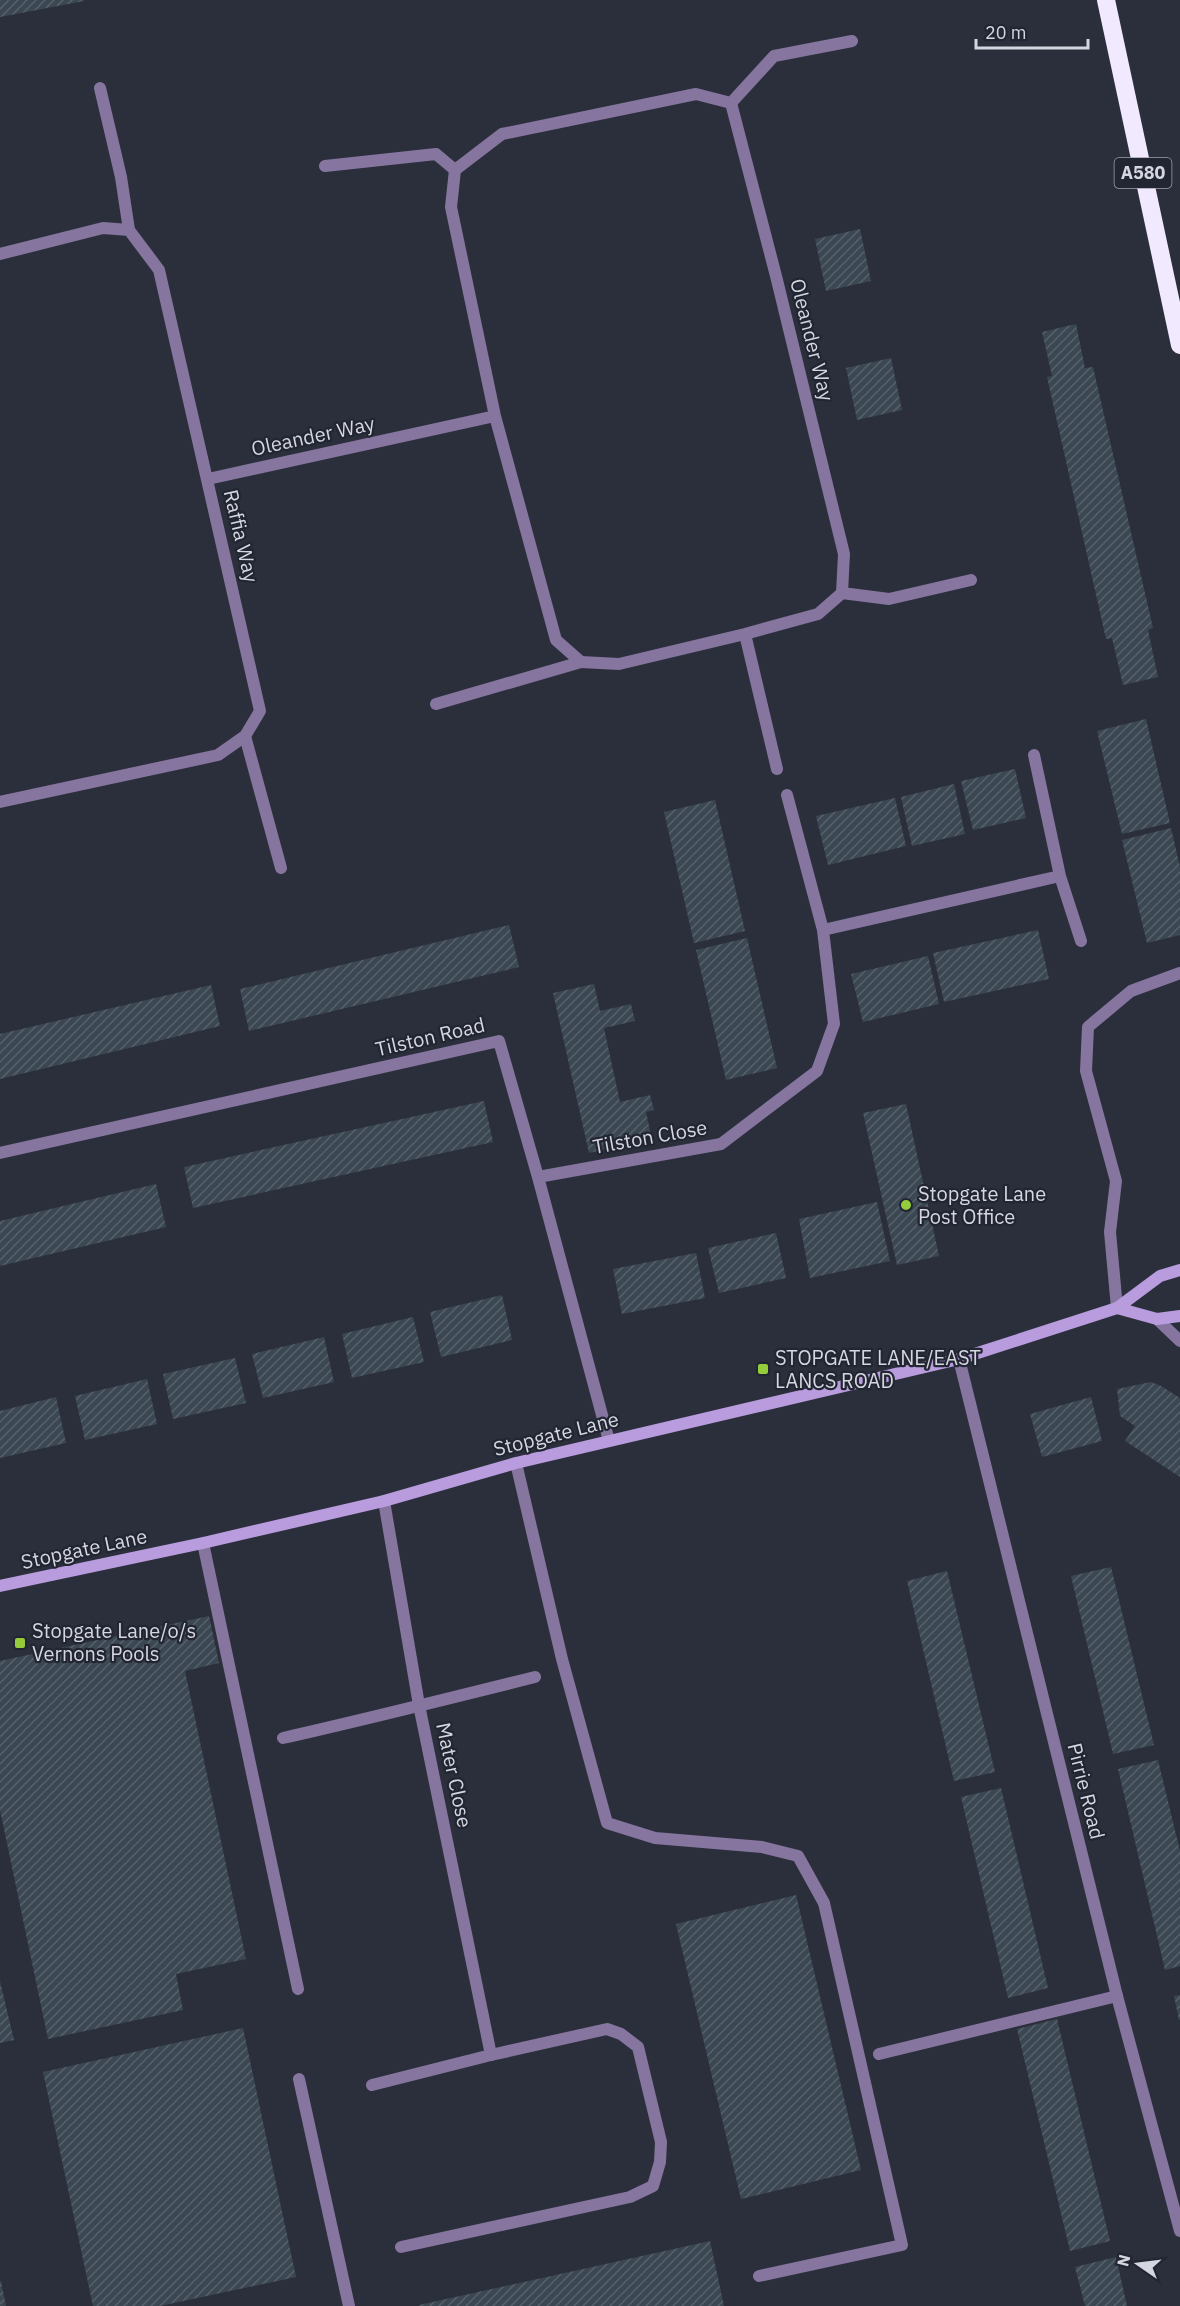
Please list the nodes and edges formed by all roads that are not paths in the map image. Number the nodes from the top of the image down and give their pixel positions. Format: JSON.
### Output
{"nodes":[{"id":1,"x":1106,"y":0,"type":"edge"},
{"id":2,"x":852,"y":41,"type":"dead end"},
{"id":3,"x":100,"y":88,"type":"dead end"},
{"id":4,"x":731,"y":104,"type":"junction"},
{"id":5,"x":325,"y":166,"type":"dead end"},
{"id":6,"x":455,"y":170,"type":"junction"},
{"id":7,"x":129,"y":230,"type":"junction"},
{"id":8,"x":0,"y":254,"type":"edge"},
{"id":9,"x":1180,"y":345,"type":"edge"},
{"id":10,"x":495,"y":416,"type":"junction"},
{"id":11,"x":208,"y":478,"type":"junction"},
{"id":12,"x":971,"y":580,"type":"dead end"},
{"id":13,"x":842,"y":593,"type":"junction"},
{"id":14,"x":745,"y":634,"type":"junction"},
{"id":15,"x":580,"y":662,"type":"junction"},
{"id":16,"x":436,"y":704,"type":"dead end"},
{"id":17,"x":245,"y":736,"type":"junction"},
{"id":18,"x":1034,"y":755,"type":"dead end"},
{"id":19,"x":777,"y":769,"type":"dead end"},
{"id":20,"x":787,"y":795,"type":"dead end"},
{"id":21,"x":0,"y":802,"type":"edge"},
{"id":22,"x":281,"y":868,"type":"dead end"},
{"id":23,"x":1060,"y":876,"type":"junction"},
{"id":24,"x":823,"y":930,"type":"junction"},
{"id":25,"x":1081,"y":941,"type":"dead end"},
{"id":26,"x":1180,"y":973,"type":"edge"},
{"id":27,"x":0,"y":1153,"type":"edge"},
{"id":28,"x":538,"y":1177,"type":"junction"},
{"id":29,"x":1180,"y":1270,"type":"edge"},
{"id":30,"x":1117,"y":1308,"type":"junction"},
{"id":31,"x":1180,"y":1316,"type":"edge"},
{"id":32,"x":1157,"y":1319,"type":"junction"},
{"id":33,"x":1180,"y":1341,"type":"edge"},
{"id":34,"x":959,"y":1359,"type":"junction"},
{"id":35,"x":609,"y":1441,"type":"junction"},
{"id":36,"x":516,"y":1463,"type":"junction"},
{"id":37,"x":384,"y":1501,"type":"junction"},
{"id":38,"x":203,"y":1543,"type":"junction"},
{"id":39,"x":0,"y":1586,"type":"edge"},
{"id":40,"x":535,"y":1677,"type":"dead end"},
{"id":41,"x":419,"y":1705,"type":"junction"},
{"id":42,"x":283,"y":1738,"type":"dead end"},
{"id":43,"x":298,"y":1989,"type":"dead end"},
{"id":44,"x":1117,"y":1996,"type":"junction"},
{"id":45,"x":879,"y":2054,"type":"dead end"},
{"id":46,"x":491,"y":2055,"type":"junction"},
{"id":47,"x":298,"y":2079,"type":"dead end"},
{"id":48,"x":372,"y":2085,"type":"dead end"},
{"id":49,"x":1180,"y":2231,"type":"edge"},
{"id":50,"x":401,"y":2247,"type":"dead end"},
{"id":51,"x":759,"y":2276,"type":"dead end"},
{"id":52,"x":349,"y":2306,"type":"edge"}],
"edges":[{"from":1,"to":9,"type":"highway","number":"A580"},
{"from":2,"to":4,"type":"street"},
{"from":3,"to":7,"type":"street"},
{"from":4,"to":6,"type":"street"},
{"from":4,"to":13,"type":"street","name":"Oleander Way"},
{"from":5,"to":6,"type":"street"},
{"from":6,"to":10,"type":"street"},
{"from":7,"to":8,"type":"street"},
{"from":7,"to":11,"type":"street","name":"Raffia Way"},
{"from":10,"to":11,"type":"street","name":"Oleander Way"},
{"from":10,"to":15,"type":"street"},
{"from":11,"to":17,"type":"street","name":"Raffia Way"},
{"from":12,"to":13,"type":"street"},
{"from":13,"to":14,"type":"street"},
{"from":14,"to":15,"type":"street"},
{"from":14,"to":19,"type":"street"},
{"from":15,"to":16,"type":"street"},
{"from":17,"to":21,"type":"street","name":"Raffia Way"},
{"from":17,"to":22,"type":"street"},
{"from":18,"to":23,"type":"street"},
{"from":20,"to":24,"type":"street","name":"Tilston Close"},
{"from":23,"to":24,"type":"street"},
{"from":23,"to":25,"type":"street"},
{"from":24,"to":28,"type":"street","name":"Tilston Close"},
{"from":26,"to":30,"type":"street"},
{"from":27,"to":28,"type":"street","name":"Tilston Road"},
{"from":28,"to":35,"type":"street","name":"Tilston Road"},
{"from":29,"to":30,"type":"main road","name":"Stopgate Lane"},
{"from":30,"to":32,"type":"main road"},
{"from":30,"to":34,"type":"main road","name":"Stopgate Lane"},
{"from":31,"to":32,"type":"main road"},
{"from":32,"to":33,"type":"street"},
{"from":34,"to":35,"type":"main road","name":"Stopgate Lane"},
{"from":34,"to":44,"type":"street","name":"Pirrie Road"},
{"from":35,"to":36,"type":"main road","name":"Stopgate Lane"},
{"from":36,"to":37,"type":"main road","name":"Stopgate Lane"},
{"from":36,"to":51,"type":"street"},
{"from":37,"to":38,"type":"main road","name":"Stopgate Lane"},
{"from":37,"to":41,"type":"street","name":"Mater Close"},
{"from":38,"to":39,"type":"main road","name":"Stopgate Lane"},
{"from":38,"to":43,"type":"street"},
{"from":40,"to":41,"type":"street"},
{"from":41,"to":42,"type":"street"},
{"from":41,"to":46,"type":"street","name":"Mater Close"},
{"from":44,"to":45,"type":"street"},
{"from":44,"to":49,"type":"street","name":"Pirrie Road"},
{"from":46,"to":48,"type":"street"},
{"from":46,"to":50,"type":"street"},
{"from":47,"to":52,"type":"street"}]}
